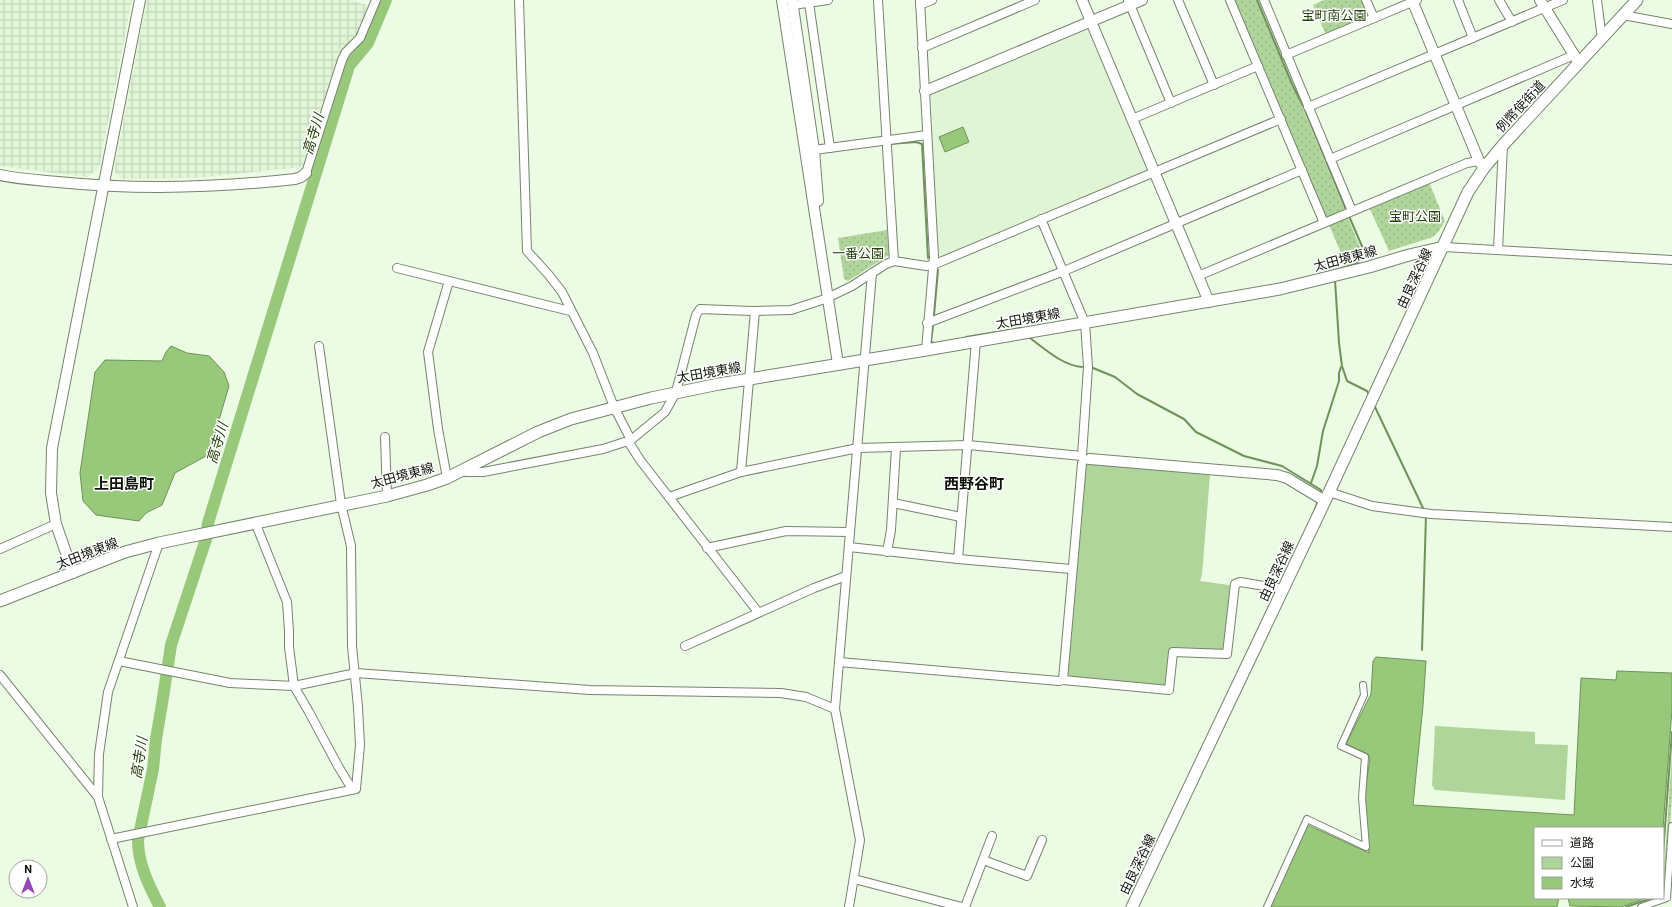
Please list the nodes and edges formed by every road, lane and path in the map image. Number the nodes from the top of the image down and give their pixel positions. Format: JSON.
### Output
{"nodes":[{"id":1,"x":140,"y":0,"type":"edge"},
{"id":2,"x":376,"y":0,"type":"edge"},
{"id":3,"x":519,"y":0,"type":"edge"},
{"id":4,"x":782,"y":0,"type":"edge"},
{"id":5,"x":828,"y":0,"type":"edge"},
{"id":6,"x":878,"y":0,"type":"edge"},
{"id":7,"x":932,"y":0,"type":"edge"},
{"id":8,"x":1034,"y":0,"type":"edge"},
{"id":9,"x":1082,"y":0,"type":"edge"},
{"id":10,"x":1142,"y":0,"type":"edge"},
{"id":11,"x":1178,"y":0,"type":"edge"},
{"id":12,"x":1230,"y":0,"type":"edge"},
{"id":13,"x":1264,"y":0,"type":"edge"},
{"id":14,"x":1366,"y":0,"type":"edge"},
{"id":15,"x":1458,"y":0,"type":"edge"},
{"id":16,"x":1499,"y":0,"type":"edge"},
{"id":17,"x":1564,"y":0,"type":"edge"},
{"id":18,"x":1597,"y":0,"type":"edge"},
{"id":19,"x":1637,"y":0,"type":"edge"},
{"id":20,"x":1414,"y":1,"type":"edge"},
{"id":21,"x":1129,"y":2,"type":"edge"},
{"id":22,"x":793,"y":3,"type":"edge"},
{"id":23,"x":808,"y":3,"type":"junction"},
{"id":24,"x":920,"y":3,"type":"edge"},
{"id":25,"x":1542,"y":4,"type":"edge"},
{"id":26,"x":1623,"y":16,"type":"junction"},
{"id":27,"x":1374,"y":18,"type":"junction"},
{"id":28,"x":1091,"y":21,"type":"junction"},
{"id":29,"x":1512,"y":22,"type":"junction"},
{"id":30,"x":1672,"y":24,"type":"edge"},
{"id":31,"x":1473,"y":38,"type":"junction"},
{"id":32,"x":1602,"y":39,"type":"junction"},
{"id":33,"x":922,"y":48,"type":"junction"},
{"id":34,"x":1435,"y":54,"type":"junction"},
{"id":35,"x":1286,"y":55,"type":"junction"},
{"id":36,"x":1576,"y":59,"type":"junction"},
{"id":37,"x":1258,"y":66,"type":"junction"},
{"id":38,"x":1214,"y":85,"type":"junction"},
{"id":39,"x":925,"y":91,"type":"junction"},
{"id":40,"x":1171,"y":103,"type":"junction"},
{"id":41,"x":1457,"y":106,"type":"junction"},
{"id":42,"x":1308,"y":107,"type":"junction"},
{"id":43,"x":1132,"y":119,"type":"junction"},
{"id":44,"x":1281,"y":119,"type":"junction"},
{"id":45,"x":927,"y":135,"type":"junction"},
{"id":46,"x":886,"y":140,"type":"junction"},
{"id":47,"x":1503,"y":145,"type":"junction"},
{"id":48,"x":830,"y":148,"type":"junction"},
{"id":49,"x":814,"y":150,"type":"junction"},
{"id":50,"x":1330,"y":160,"type":"junction"},
{"id":51,"x":1482,"y":164,"type":"junction"},
{"id":52,"x":1302,"y":170,"type":"junction"},
{"id":53,"x":1154,"y":171,"type":"junction"},
{"id":54,"x":306,"y":173,"type":"joint"},
{"id":55,"x":0,"y":176,"type":"edge"},
{"id":56,"x":104,"y":187,"type":"junction"},
{"id":57,"x":1352,"y":211,"type":"junction"},
{"id":58,"x":1041,"y":219,"type":"junction"},
{"id":59,"x":1324,"y":223,"type":"junction"},
{"id":60,"x":1176,"y":224,"type":"junction"},
{"id":61,"x":1444,"y":247,"type":"junction"},
{"id":62,"x":1498,"y":250,"type":"junction"},
{"id":63,"x":1672,"y":260,"type":"edge"},
{"id":64,"x":894,"y":261,"type":"junction"},
{"id":65,"x":933,"y":265,"type":"junction"},
{"id":66,"x":397,"y":268,"type":"dead end"},
{"id":67,"x":1064,"y":271,"type":"junction"},
{"id":68,"x":872,"y":273,"type":"junction"},
{"id":69,"x":1198,"y":276,"type":"junction"},
{"id":70,"x":449,"y":281,"type":"junction"},
{"id":71,"x":826,"y":294,"type":"junction"},
{"id":72,"x":1209,"y":302,"type":"junction"},
{"id":73,"x":570,"y":311,"type":"junction"},
{"id":74,"x":755,"y":311,"type":"junction"},
{"id":75,"x":927,"y":323,"type":"junction"},
{"id":76,"x":1086,"y":323,"type":"junction"},
{"id":77,"x":976,"y":341,"type":"junction"},
{"id":78,"x":319,"y":346,"type":"dead end"},
{"id":79,"x":926,"y":350,"type":"junction"},
{"id":80,"x":865,"y":360,"type":"junction"},
{"id":81,"x":838,"y":364,"type":"junction"},
{"id":82,"x":750,"y":379,"type":"junction"},
{"id":83,"x":676,"y":392,"type":"junction"},
{"id":84,"x":614,"y":407,"type":"junction"},
{"id":85,"x":385,"y":437,"type":"dead end"},
{"id":86,"x":630,"y":441,"type":"junction"},
{"id":87,"x":968,"y":446,"type":"junction"},
{"id":88,"x":858,"y":448,"type":"junction"},
{"id":89,"x":896,"y":448,"type":"junction"},
{"id":90,"x":1085,"y":458,"type":"junction"},
{"id":91,"x":461,"y":470,"type":"junction"},
{"id":92,"x":741,"y":472,"type":"junction"},
{"id":93,"x":447,"y":478,"type":"junction"},
{"id":94,"x":386,"y":496,"type":"junction"},
{"id":95,"x":669,"y":497,"type":"junction"},
{"id":96,"x":1327,"y":497,"type":"junction"},
{"id":97,"x":893,"y":503,"type":"junction"},
{"id":98,"x":341,"y":504,"type":"junction"},
{"id":99,"x":961,"y":517,"type":"junction"},
{"id":100,"x":255,"y":522,"type":"junction"},
{"id":101,"x":56,"y":524,"type":"junction"},
{"id":102,"x":1672,"y":527,"type":"edge"},
{"id":103,"x":850,"y":532,"type":"junction"},
{"id":104,"x":159,"y":543,"type":"junction"},
{"id":105,"x":849,"y":547,"type":"junction"},
{"id":106,"x":707,"y":548,"type":"junction"},
{"id":107,"x":0,"y":549,"type":"edge"},
{"id":108,"x":887,"y":552,"type":"junction"},
{"id":109,"x":958,"y":559,"type":"junction"},
{"id":110,"x":1071,"y":569,"type":"junction"},
{"id":111,"x":73,"y":573,"type":"junction"},
{"id":112,"x":846,"y":576,"type":"junction"},
{"id":113,"x":1283,"y":589,"type":"junction"},
{"id":114,"x":0,"y":601,"type":"edge"},
{"id":115,"x":758,"y":612,"type":"junction"},
{"id":116,"x":685,"y":646,"type":"dead end"},
{"id":117,"x":119,"y":661,"type":"junction"},
{"id":118,"x":839,"y":662,"type":"junction"},
{"id":119,"x":356,"y":673,"type":"junction"},
{"id":120,"x":0,"y":675,"type":"edge"},
{"id":121,"x":1063,"y":680,"type":"junction"},
{"id":122,"x":1363,"y":685,"type":"dead end"},
{"id":123,"x":294,"y":686,"type":"junction"},
{"id":124,"x":835,"y":709,"type":"junction"},
{"id":125,"x":352,"y":789,"type":"junction"},
{"id":126,"x":98,"y":797,"type":"junction"},
{"id":127,"x":1672,"y":826,"type":"edge"},
{"id":128,"x":992,"y":836,"type":"dead end"},
{"id":129,"x":111,"y":838,"type":"junction"},
{"id":130,"x":1042,"y":840,"type":"dead end"},
{"id":131,"x":983,"y":860,"type":"junction"},
{"id":132,"x":854,"y":878,"type":"junction"},
{"id":133,"x":133,"y":907,"type":"edge"},
{"id":134,"x":849,"y":907,"type":"edge"},
{"id":135,"x":960,"y":907,"type":"edge"},
{"id":136,"x":965,"y":907,"type":"edge"},
{"id":137,"x":1132,"y":907,"type":"edge"},
{"id":138,"x":1268,"y":907,"type":"edge"},
{"id":139,"x":1641,"y":907,"type":"edge"}],
"edges":[{"from":1,"to":56,"type":"street"},
{"from":2,"to":54,"type":"street"},
{"from":3,"to":73,"type":"street"},
{"from":4,"to":71,"type":"street"},
{"from":5,"to":23,"type":"street"},
{"from":6,"to":46,"type":"street"},
{"from":7,"to":24,"type":"street"},
{"from":8,"to":33,"type":"street"},
{"from":9,"to":28,"type":"street"},
{"from":10,"to":21,"type":"street"},
{"from":11,"to":38,"type":"street"},
{"from":12,"to":37,"type":"street"},
{"from":13,"to":35,"type":"street"},
{"from":14,"to":27,"type":"street"},
{"from":15,"to":31,"type":"street"},
{"from":16,"to":29,"type":"street"},
{"from":17,"to":25,"type":"street"},
{"from":18,"to":32,"type":"street"},
{"from":19,"to":26,"type":"main road","name":"例幣使街道"},
{"from":20,"to":27,"type":"street"},
{"from":20,"to":34,"type":"street"},
{"from":21,"to":28,"type":"street"},
{"from":21,"to":40,"type":"street"},
{"from":22,"to":23,"type":"street"},
{"from":22,"to":49,"type":"street"},
{"from":23,"to":48,"type":"street"},
{"from":24,"to":33,"type":"street"},
{"from":25,"to":29,"type":"street"},
{"from":25,"to":36,"type":"street"},
{"from":26,"to":30,"type":"street"},
{"from":26,"to":32,"type":"main road","name":"例幣使街道"},
{"from":27,"to":35,"type":"street"},
{"from":28,"to":39,"type":"street"},
{"from":28,"to":43,"type":"street"},
{"from":29,"to":31,"type":"street"},
{"from":31,"to":34,"type":"street"},
{"from":32,"to":36,"type":"main road","name":"例幣使街道"},
{"from":33,"to":39,"type":"street"},
{"from":34,"to":41,"type":"street"},
{"from":34,"to":42,"type":"street"},
{"from":35,"to":42,"type":"street"},
{"from":36,"to":41,"type":"street"},
{"from":36,"to":47,"type":"main road","name":"例幣使街道"},
{"from":37,"to":38,"type":"street"},
{"from":37,"to":44,"type":"street"},
{"from":38,"to":40,"type":"street"},
{"from":39,"to":45,"type":"street"},
{"from":40,"to":43,"type":"street"},
{"from":41,"to":50,"type":"street"},
{"from":41,"to":51,"type":"street"},
{"from":42,"to":50,"type":"street"},
{"from":43,"to":53,"type":"street"},
{"from":44,"to":52,"type":"street"},
{"from":44,"to":53,"type":"street"},
{"from":45,"to":46,"type":"street"},
{"from":45,"to":65,"type":"street"},
{"from":46,"to":48,"type":"street"},
{"from":46,"to":64,"type":"street"},
{"from":47,"to":51,"type":"main road","name":"例幣使街道"},
{"from":47,"to":62,"type":"street"},
{"from":48,"to":49,"type":"street"},
{"from":49,"to":71,"type":"street"},
{"from":50,"to":57,"type":"street"},
{"from":51,"to":57,"type":"street"},
{"from":51,"to":61,"type":"main road","name":"例幣使街道"},
{"from":52,"to":59,"type":"street"},
{"from":52,"to":60,"type":"street"},
{"from":53,"to":58,"type":"street"},
{"from":53,"to":60,"type":"street"},
{"from":54,"to":56,"type":"street"},
{"from":55,"to":56,"type":"street"},
{"from":56,"to":101,"type":"street"},
{"from":57,"to":59,"type":"street"},
{"from":58,"to":65,"type":"street"},
{"from":58,"to":67,"type":"street"},
{"from":59,"to":69,"type":"street"},
{"from":60,"to":67,"type":"street"},
{"from":60,"to":69,"type":"street"},
{"from":61,"to":62,"type":"street"},
{"from":61,"to":72,"type":"main road","name":"太田境東線"},
{"from":61,"to":96,"type":"main road","name":"由良深谷線"},
{"from":62,"to":63,"type":"street"},
{"from":64,"to":65,"type":"street"},
{"from":64,"to":68,"type":"street"},
{"from":65,"to":75,"type":"street"},
{"from":66,"to":70,"type":"street"},
{"from":67,"to":75,"type":"street"},
{"from":67,"to":76,"type":"street"},
{"from":68,"to":71,"type":"street"},
{"from":68,"to":80,"type":"street"},
{"from":69,"to":72,"type":"street"},
{"from":70,"to":73,"type":"street"},
{"from":70,"to":93,"type":"street"},
{"from":71,"to":74,"type":"street"},
{"from":71,"to":81,"type":"street"},
{"from":72,"to":76,"type":"main road","name":"太田境東線"},
{"from":73,"to":84,"type":"street"},
{"from":74,"to":82,"type":"street"},
{"from":74,"to":83,"type":"street"},
{"from":75,"to":79,"type":"street"},
{"from":76,"to":77,"type":"main road","name":"太田境東線"},
{"from":76,"to":90,"type":"street"},
{"from":77,"to":79,"type":"main road","name":"太田境東線"},
{"from":77,"to":87,"type":"street"},
{"from":78,"to":98,"type":"street"},
{"from":79,"to":80,"type":"main road","name":"太田境東線"},
{"from":80,"to":81,"type":"main road","name":"太田境東線"},
{"from":80,"to":88,"type":"street"},
{"from":81,"to":82,"type":"main road","name":"太田境東線"},
{"from":82,"to":83,"type":"main road","name":"太田境東線"},
{"from":82,"to":92,"type":"street"},
{"from":83,"to":84,"type":"main road","name":"太田境東線"},
{"from":83,"to":86,"type":"street"},
{"from":84,"to":86,"type":"street"},
{"from":84,"to":91,"type":"main road","name":"太田境東線"},
{"from":85,"to":94,"type":"street"},
{"from":86,"to":91,"type":"street"},
{"from":86,"to":95,"type":"street"},
{"from":87,"to":89,"type":"street"},
{"from":87,"to":90,"type":"street"},
{"from":87,"to":99,"type":"street"},
{"from":88,"to":89,"type":"street"},
{"from":88,"to":92,"type":"street"},
{"from":88,"to":103,"type":"street"},
{"from":89,"to":97,"type":"street"},
{"from":90,"to":96,"type":"street"},
{"from":90,"to":110,"type":"street"},
{"from":91,"to":93,"type":"main road","name":"太田境東線"},
{"from":92,"to":95,"type":"street"},
{"from":93,"to":94,"type":"main road","name":"太田境東線"},
{"from":94,"to":98,"type":"main road","name":"太田境東線"},
{"from":95,"to":106,"type":"street"},
{"from":96,"to":102,"type":"street"},
{"from":96,"to":113,"type":"main road","name":"由良深谷線"},
{"from":97,"to":99,"type":"street"},
{"from":97,"to":108,"type":"street"},
{"from":98,"to":100,"type":"main road","name":"太田境東線"},
{"from":98,"to":119,"type":"street"},
{"from":99,"to":109,"type":"street"},
{"from":100,"to":104,"type":"main road","name":"太田境東線"},
{"from":100,"to":123,"type":"street"},
{"from":101,"to":107,"type":"street"},
{"from":101,"to":111,"type":"street"},
{"from":103,"to":105,"type":"street"},
{"from":103,"to":106,"type":"street"},
{"from":104,"to":111,"type":"main road","name":"太田境東線"},
{"from":104,"to":117,"type":"street"},
{"from":105,"to":108,"type":"street"},
{"from":105,"to":112,"type":"street"},
{"from":106,"to":115,"type":"street"},
{"from":108,"to":109,"type":"street"},
{"from":109,"to":110,"type":"street"},
{"from":110,"to":121,"type":"street"},
{"from":111,"to":114,"type":"main road","name":"太田境東線"},
{"from":112,"to":115,"type":"street"},
{"from":112,"to":118,"type":"street"},
{"from":113,"to":121,"type":"street"},
{"from":113,"to":137,"type":"main road","name":"由良深谷線"},
{"from":115,"to":116,"type":"street"},
{"from":117,"to":123,"type":"street"},
{"from":117,"to":126,"type":"street"},
{"from":118,"to":121,"type":"street"},
{"from":118,"to":124,"type":"street"},
{"from":119,"to":123,"type":"street"},
{"from":119,"to":124,"type":"street"},
{"from":119,"to":125,"type":"street"},
{"from":120,"to":126,"type":"street"},
{"from":122,"to":138,"type":"street"},
{"from":123,"to":125,"type":"street"},
{"from":124,"to":132,"type":"street"},
{"from":125,"to":129,"type":"street"},
{"from":126,"to":129,"type":"street"},
{"from":127,"to":139,"type":"street"},
{"from":128,"to":131,"type":"street"},
{"from":129,"to":133,"type":"street"},
{"from":130,"to":131,"type":"street"},
{"from":131,"to":136,"type":"street"},
{"from":132,"to":134,"type":"street"},
{"from":132,"to":135,"type":"street"}]}
